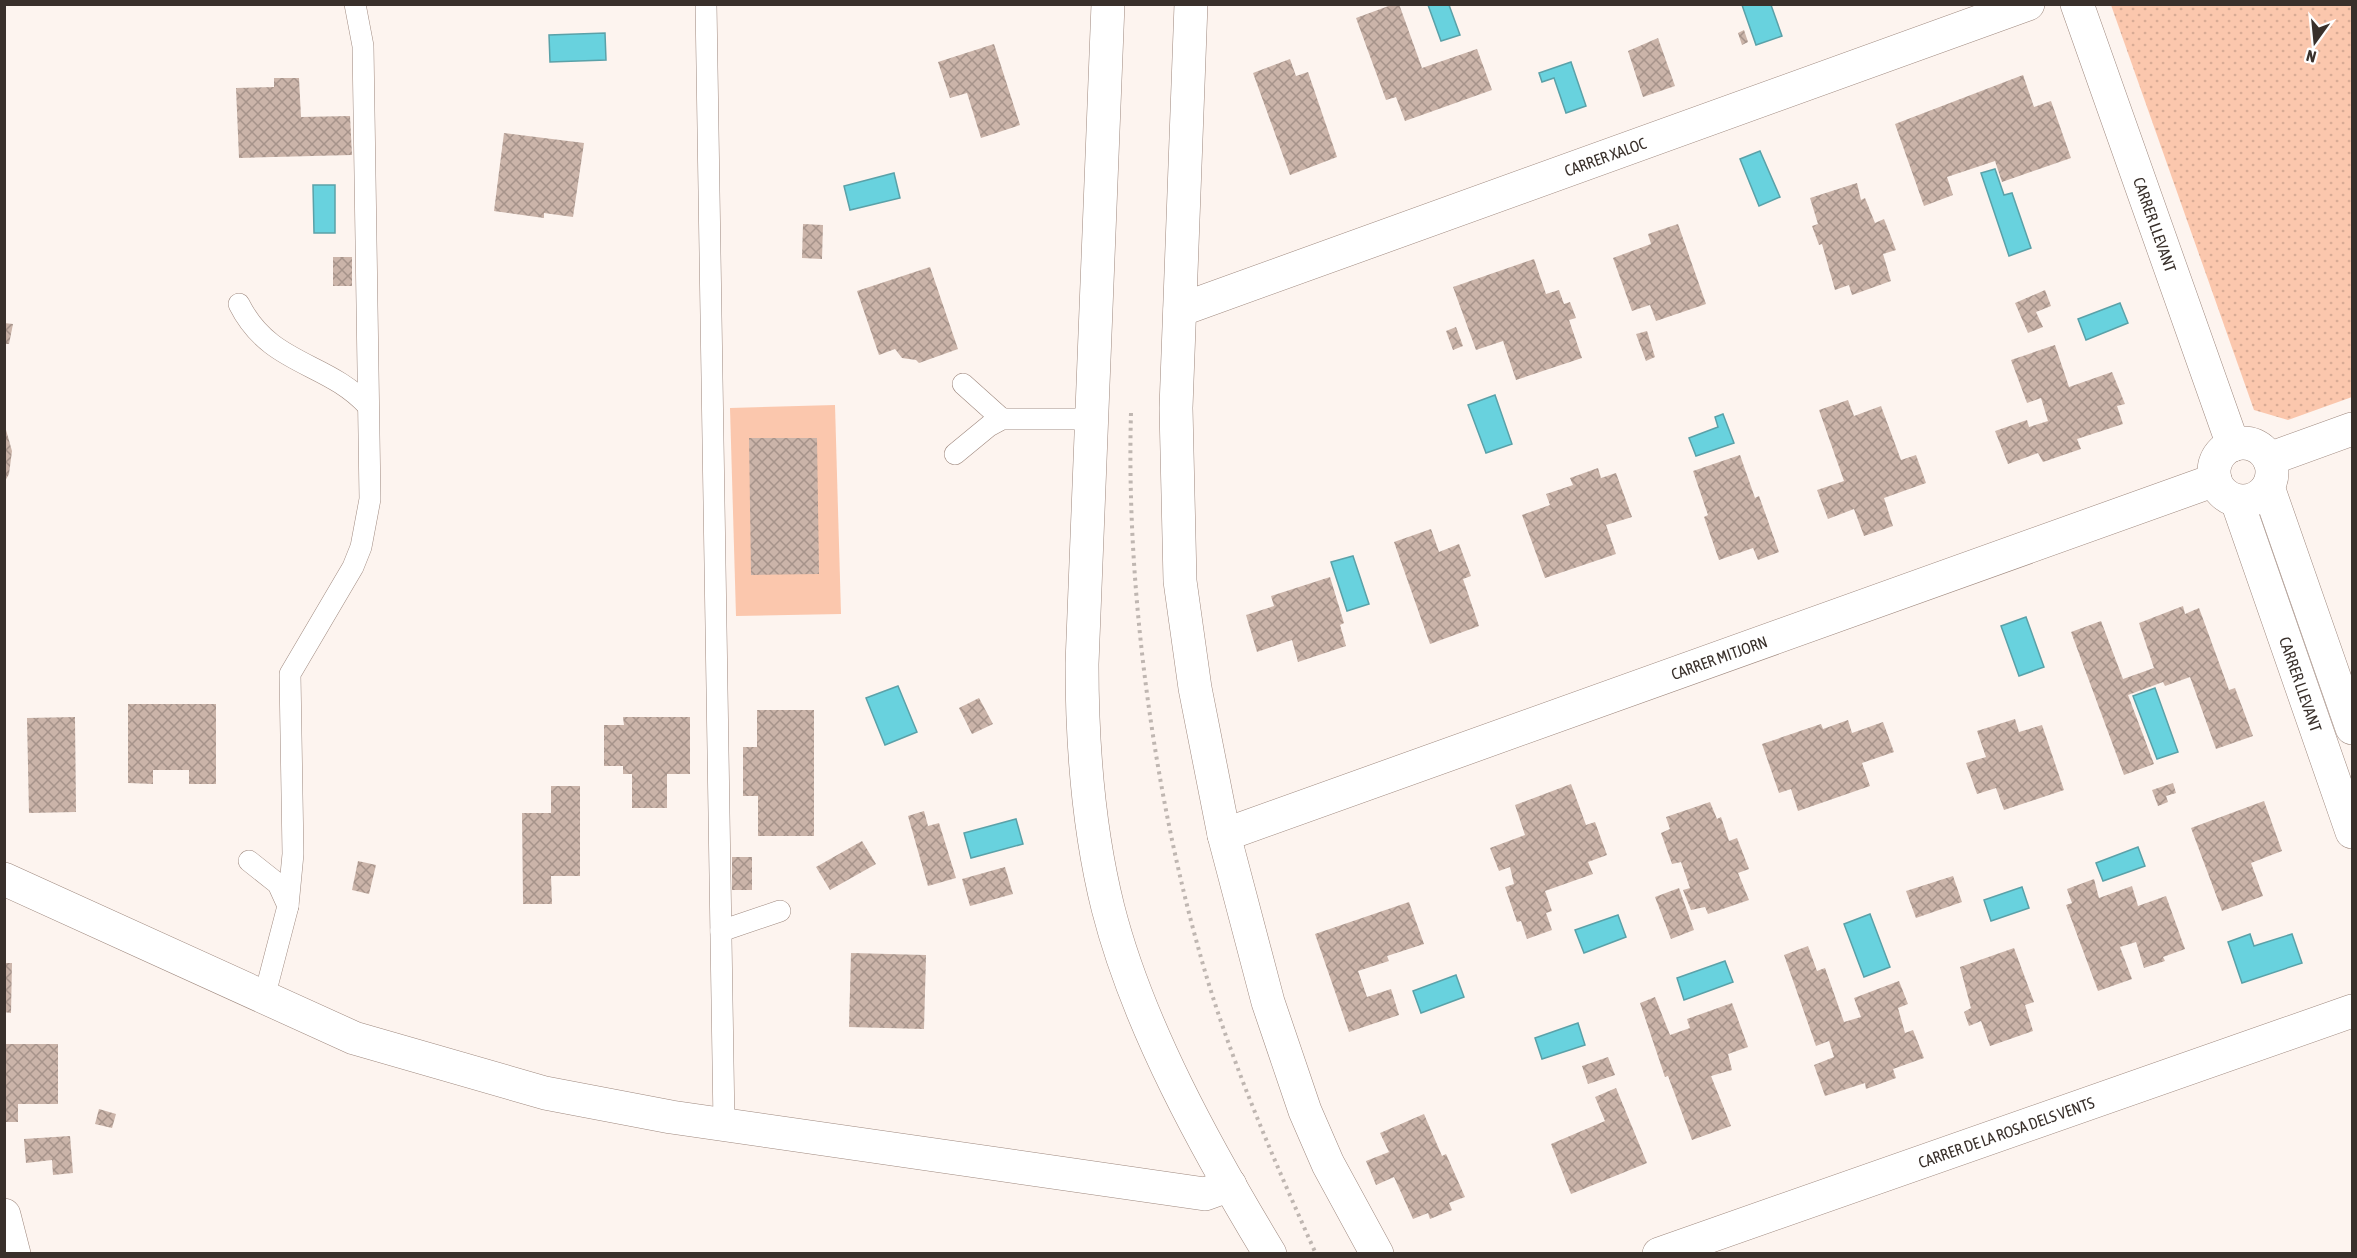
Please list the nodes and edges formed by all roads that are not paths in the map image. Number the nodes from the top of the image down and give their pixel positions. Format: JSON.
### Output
{"nodes":[{"id":1,"x":355,"y":4,"type":"edge"},
{"id":2,"x":706,"y":4,"type":"edge"},
{"id":3,"x":1108,"y":4,"type":"edge"},
{"id":4,"x":1191,"y":4,"type":"edge"},
{"id":5,"x":2028,"y":4,"type":"edge"},
{"id":6,"x":2077,"y":4,"type":"edge"},
{"id":7,"x":239,"y":304,"type":"dead end"},
{"id":8,"x":1180,"y":310,"type":"junction"},
{"id":9,"x":963,"y":384,"type":"dead end"},
{"id":10,"x":368,"y":406,"type":"junction"},
{"id":11,"x":1002,"y":419,"type":"junction"},
{"id":12,"x":1092,"y":419,"type":"junction"},
{"id":13,"x":2352,"y":429,"type":"edge"},
{"id":14,"x":2233,"y":445,"type":"junction"},
{"id":15,"x":955,"y":454,"type":"dead end"},
{"id":16,"x":2268,"y":473,"type":"junction"},
{"id":17,"x":2226,"y":490,"type":"junction"},
{"id":18,"x":2352,"y":728,"type":"edge"},
{"id":19,"x":2352,"y":832,"type":"edge"},
{"id":20,"x":1224,"y":835,"type":"junction"},
{"id":21,"x":249,"y":861,"type":"dead end"},
{"id":22,"x":4,"y":879,"type":"edge"},
{"id":23,"x":288,"y":906,"type":"junction"},
{"id":24,"x":780,"y":911,"type":"dead end"},
{"id":25,"x":721,"y":931,"type":"junction"},
{"id":26,"x":264,"y":999,"type":"junction"},
{"id":27,"x":2352,"y":1011,"type":"edge"},
{"id":28,"x":724,"y":1124,"type":"junction"},
{"id":29,"x":1230,"y":1185,"type":"junction"},
{"id":30,"x":1270,"y":1254,"type":"edge"},
{"id":31,"x":1377,"y":1254,"type":"edge"},
{"id":32,"x":1659,"y":1254,"type":"edge"}],
"edges":[{"from":1,"to":10,"type":"lane"},
{"from":2,"to":25,"type":"lane"},
{"from":3,"to":12,"type":"street"},
{"from":4,"to":8,"type":"street"},
{"from":5,"to":8,"type":"street","name":"CARRER XALOC"},
{"from":6,"to":14,"type":"street","name":"CARRER LLEVANT"},
{"from":7,"to":10,"type":"lane"},
{"from":8,"to":20,"type":"street"},
{"from":9,"to":11,"type":"lane"},
{"from":10,"to":23,"type":"lane"},
{"from":11,"to":12,"type":"lane"},
{"from":11,"to":15,"type":"lane"},
{"from":12,"to":29,"type":"street"},
{"from":13,"to":16,"type":"street"},
{"from":14,"to":16,"type":"street"},
{"from":14,"to":17,"type":"street"},
{"from":16,"to":17,"type":"street"},
{"from":16,"to":18,"type":"street","name":"CARRER LLEVANT"},
{"from":17,"to":19,"type":"street","name":"CARRER LLEVANT"},
{"from":17,"to":20,"type":"street","name":"CARRER MITJORN"},
{"from":20,"to":31,"type":"street"},
{"from":21,"to":23,"type":"lane"},
{"from":22,"to":26,"type":"street"},
{"from":23,"to":26,"type":"lane"},
{"from":24,"to":25,"type":"lane"},
{"from":25,"to":28,"type":"lane"},
{"from":26,"to":28,"type":"street"},
{"from":27,"to":32,"type":"street","name":"CARRER DE LA ROSA DELS VENTS"},
{"from":28,"to":29,"type":"street"},
{"from":29,"to":30,"type":"street"}]}
